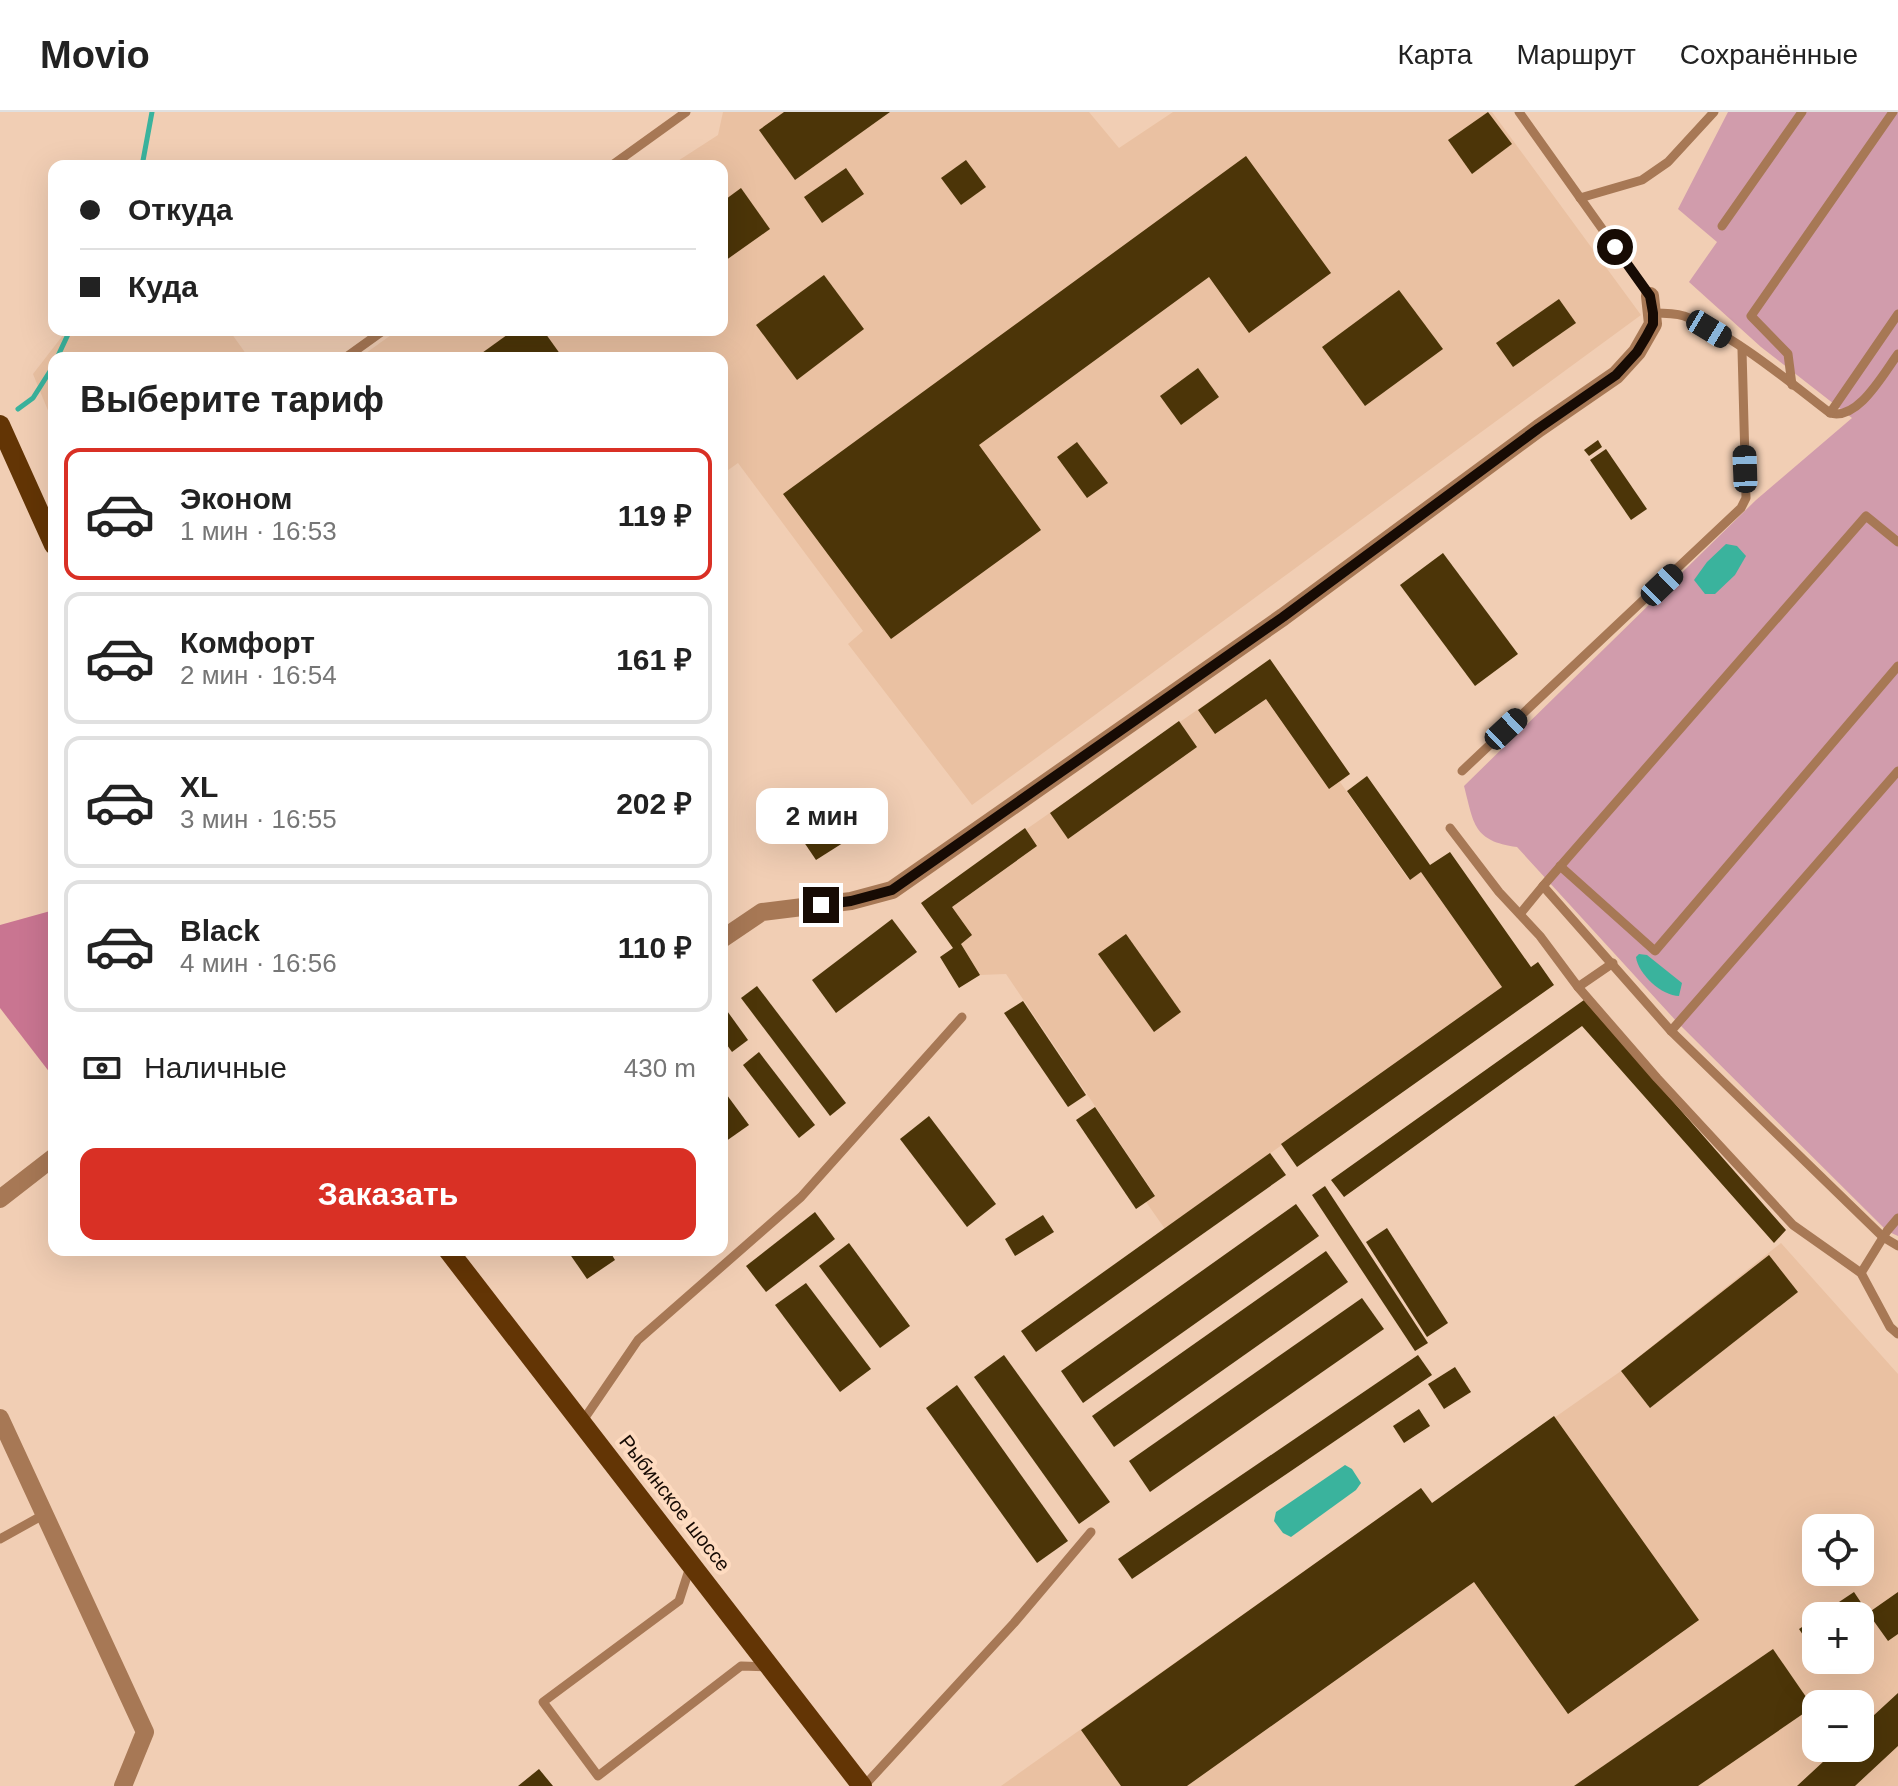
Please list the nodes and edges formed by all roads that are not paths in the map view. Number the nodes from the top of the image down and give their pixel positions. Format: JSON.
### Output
{"nodes":[{"id":1,"x":686,"y":112,"type":"edge"},
{"id":2,"x":1519,"y":112,"type":"edge"},
{"id":3,"x":1714,"y":112,"type":"edge"},
{"id":4,"x":1802,"y":112,"type":"edge"},
{"id":5,"x":1893,"y":112,"type":"edge"},
{"id":6,"x":619,"y":160,"type":"edge"},
{"id":7,"x":1580,"y":198,"type":"junction"},
{"id":8,"x":1722,"y":226,"type":"dead end"},
{"id":9,"x":1651,"y":304,"type":"junction"},
{"id":10,"x":1898,"y":314,"type":"edge"},
{"id":11,"x":376,"y":336,"type":"edge"},
{"id":12,"x":1742,"y":350,"type":"junction"},
{"id":13,"x":353,"y":352,"type":"edge"},
{"id":14,"x":1898,"y":354,"type":"edge"},
{"id":15,"x":1792,"y":385,"type":"junction"},
{"id":16,"x":1830,"y":413,"type":"junction"},
{"id":17,"x":0,"y":425,"type":"edge"},
{"id":18,"x":48,"y":532,"type":"edge"},
{"id":19,"x":1898,"y":542,"type":"edge"},
{"id":20,"x":1898,"y":666,"type":"edge"},
{"id":21,"x":1462,"y":771,"type":"dead end"},
{"id":22,"x":1898,"y":771,"type":"edge"},
{"id":23,"x":1450,"y":828,"type":"dead end"},
{"id":24,"x":1560,"y":866,"type":"junction"},
{"id":25,"x":1543,"y":886,"type":"junction"},
{"id":26,"x":1520,"y":914,"type":"junction"},
{"id":27,"x":728,"y":935,"type":"edge"},
{"id":28,"x":1613,"y":963,"type":"junction"},
{"id":29,"x":1578,"y":987,"type":"junction"},
{"id":30,"x":962,"y":1017,"type":"dead end"},
{"id":31,"x":1671,"y":1031,"type":"junction"},
{"id":32,"x":48,"y":1162,"type":"edge"},
{"id":33,"x":0,"y":1199,"type":"edge"},
{"id":34,"x":1898,"y":1218,"type":"edge"},
{"id":35,"x":1883,"y":1237,"type":"junction"},
{"id":36,"x":1898,"y":1246,"type":"edge"},
{"id":37,"x":453,"y":1256,"type":"edge"},
{"id":38,"x":1861,"y":1273,"type":"junction"},
{"id":39,"x":1898,"y":1334,"type":"edge"},
{"id":40,"x":0,"y":1418,"type":"edge"},
{"id":41,"x":582,"y":1422,"type":"junction"},
{"id":42,"x":45,"y":1514,"type":"junction"},
{"id":43,"x":1091,"y":1532,"type":"dead end"},
{"id":44,"x":0,"y":1539,"type":"edge"},
{"id":45,"x":691,"y":1563,"type":"junction"},
{"id":46,"x":770,"y":1668,"type":"junction"},
{"id":47,"x":123,"y":1786,"type":"edge"},
{"id":48,"x":863,"y":1786,"type":"edge"}],
"edges":[{"from":1,"to":6,"type":"lane"},
{"from":2,"to":7,"type":"lane"},
{"from":3,"to":7,"type":"lane"},
{"from":4,"to":8,"type":"lane"},
{"from":5,"to":15,"type":"lane"},
{"from":7,"to":9,"type":"lane"},
{"from":9,"to":12,"type":"lane"},
{"from":9,"to":27,"type":"street"},
{"from":10,"to":16,"type":"lane"},
{"from":11,"to":13,"type":"lane"},
{"from":12,"to":15,"type":"lane"},
{"from":12,"to":21,"type":"lane"},
{"from":14,"to":16,"type":"lane"},
{"from":15,"to":16,"type":"lane"},
{"from":17,"to":18,"type":"main road"},
{"from":19,"to":24,"type":"lane"},
{"from":20,"to":24,"type":"lane"},
{"from":22,"to":31,"type":"lane"},
{"from":23,"to":26,"type":"lane"},
{"from":24,"to":25,"type":"lane"},
{"from":25,"to":26,"type":"lane"},
{"from":25,"to":28,"type":"lane"},
{"from":26,"to":29,"type":"lane"},
{"from":28,"to":29,"type":"lane"},
{"from":28,"to":31,"type":"lane"},
{"from":29,"to":38,"type":"lane"},
{"from":30,"to":41,"type":"lane"},
{"from":31,"to":35,"type":"lane"},
{"from":32,"to":33,"type":"street"},
{"from":34,"to":35,"type":"lane"},
{"from":35,"to":36,"type":"lane"},
{"from":35,"to":38,"type":"lane"},
{"from":37,"to":41,"type":"main road","name":"Рыбинское шоссе"},
{"from":38,"to":39,"type":"lane"},
{"from":40,"to":42,"type":"street"},
{"from":41,"to":45,"type":"main road","name":"Рыбинское шоссе"},
{"from":42,"to":44,"type":"lane"},
{"from":42,"to":47,"type":"street"},
{"from":43,"to":48,"type":"lane"},
{"from":45,"to":46,"type":"main road","name":"Рыбинское шоссе"},
{"from":45,"to":46,"type":"lane"},
{"from":46,"to":48,"type":"main road","name":"Рыбинское шоссе"}]}
